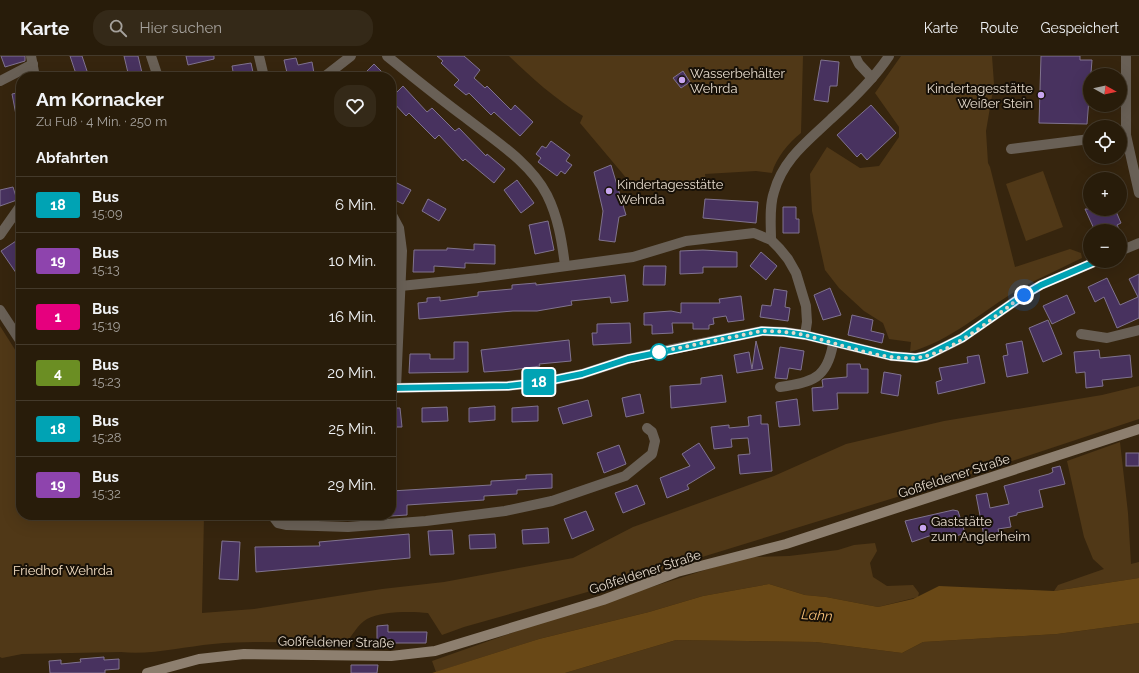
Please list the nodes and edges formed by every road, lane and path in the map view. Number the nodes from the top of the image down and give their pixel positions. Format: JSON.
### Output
{"nodes":[{"id":1,"x":151,"y":56,"type":"edge"},
{"id":2,"x":259,"y":56,"type":"edge"},
{"id":3,"x":351,"y":56,"type":"edge"},
{"id":4,"x":387,"y":56,"type":"edge"},
{"id":5,"x":855,"y":56,"type":"edge"},
{"id":6,"x":889,"y":56,"type":"edge"},
{"id":7,"x":1126,"y":56,"type":"edge"},
{"id":8,"x":32,"y":60,"type":"edge"},
{"id":9,"x":35,"y":72,"type":"edge"},
{"id":10,"x":156,"y":72,"type":"edge"},
{"id":11,"x":263,"y":72,"type":"edge"},
{"id":12,"x":330,"y":72,"type":"edge"},
{"id":13,"x":872,"y":78,"type":"junction"},
{"id":14,"x":0,"y":81,"type":"edge"},
{"id":15,"x":1124,"y":120,"type":"edge"},
{"id":16,"x":1083,"y":140,"type":"edge"},
{"id":17,"x":1011,"y":149,"type":"dead end"},
{"id":18,"x":1127,"y":150,"type":"edge"},
{"id":19,"x":1139,"y":193,"type":"edge"},
{"id":20,"x":16,"y":212,"type":"edge"},
{"id":21,"x":396,"y":220,"type":"edge"},
{"id":22,"x":0,"y":235,"type":"edge"},
{"id":23,"x":771,"y":240,"type":"junction"},
{"id":24,"x":1139,"y":243,"type":"edge"},
{"id":25,"x":1127,"y":248,"type":"edge"},
{"id":26,"x":565,"y":266,"type":"junction"},
{"id":27,"x":1083,"y":267,"type":"edge"},
{"id":28,"x":396,"y":287,"type":"edge"},
{"id":29,"x":0,"y":310,"type":"edge"},
{"id":30,"x":1139,"y":330,"type":"edge"},
{"id":31,"x":16,"y":334,"type":"edge"},
{"id":32,"x":1081,"y":334,"type":"dead end"},
{"id":33,"x":805,"y":335,"type":"junction"},
{"id":34,"x":834,"y":344,"type":"junction"},
{"id":35,"x":396,"y":359,"type":"edge"},
{"id":36,"x":780,"y":387,"type":"dead end"},
{"id":37,"x":396,"y":388,"type":"edge"},
{"id":38,"x":647,"y":428,"type":"dead end"},
{"id":39,"x":1139,"y":429,"type":"edge"},
{"id":40,"x":276,"y":520,"type":"edge"},
{"id":41,"x":147,"y":673,"type":"edge"}],
"edges":[{"from":1,"to":10,"type":"street"},
{"from":2,"to":11,"type":"street"},
{"from":3,"to":12,"type":"street"},
{"from":4,"to":26,"type":"street"},
{"from":5,"to":13,"type":"street"},
{"from":6,"to":13,"type":"street"},
{"from":7,"to":15,"type":"street"},
{"from":8,"to":9,"type":"street"},
{"from":8,"to":14,"type":"street"},
{"from":13,"to":23,"type":"street"},
{"from":16,"to":17,"type":"street"},
{"from":18,"to":19,"type":"street"},
{"from":20,"to":22,"type":"street"},
{"from":21,"to":28,"type":"street"},
{"from":23,"to":26,"type":"street"},
{"from":23,"to":33,"type":"street"},
{"from":24,"to":25,"type":"street"},
{"from":26,"to":28,"type":"street"},
{"from":27,"to":34,"type":"street"},
{"from":28,"to":35,"type":"street"},
{"from":29,"to":31,"type":"street"},
{"from":30,"to":32,"type":"street"},
{"from":33,"to":34,"type":"street"},
{"from":33,"to":37,"type":"street"},
{"from":34,"to":36,"type":"street"},
{"from":38,"to":40,"type":"street"},
{"from":39,"to":41,"type":"main road","name":"Goßfeldener Straße"}]}
